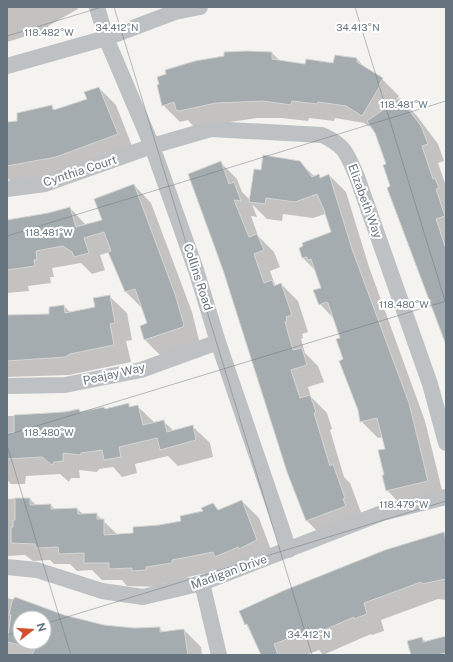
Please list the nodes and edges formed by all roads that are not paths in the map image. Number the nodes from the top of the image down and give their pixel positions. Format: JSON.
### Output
{"nodes":[{"id":1,"x":97,"y":7,"type":"edge"},
{"id":2,"x":200,"y":7,"type":"edge"},
{"id":3,"x":106,"y":38,"type":"junction"},
{"id":4,"x":7,"y":66,"type":"edge"},
{"id":5,"x":152,"y":146,"type":"junction"},
{"id":6,"x":7,"y":189,"type":"edge"},
{"id":7,"x":218,"y":342,"type":"junction"},
{"id":8,"x":7,"y":386,"type":"edge"},
{"id":9,"x":446,"y":443,"type":"edge"},
{"id":10,"x":446,"y":497,"type":"edge"},
{"id":11,"x":289,"y":550,"type":"junction"},
{"id":12,"x":7,"y":567,"type":"edge"},
{"id":13,"x":202,"y":583,"type":"junction"},
{"id":14,"x":219,"y":655,"type":"edge"}],
"edges":[{"from":1,"to":3,"type":"street","name":"Collins Road"},
{"from":2,"to":3,"type":"street"},
{"from":3,"to":4,"type":"street"},
{"from":3,"to":5,"type":"street","name":"Collins Road"},
{"from":5,"to":6,"type":"street","name":"Cynthia Court"},
{"from":5,"to":7,"type":"street","name":"Collins Road"},
{"from":5,"to":9,"type":"street","name":"Elizabeth Way"},
{"from":7,"to":8,"type":"street","name":"Peajay Way"},
{"from":7,"to":11,"type":"street","name":"Collins Road"},
{"from":10,"to":11,"type":"street","name":"Madigan Drive"},
{"from":11,"to":13,"type":"street","name":"Madigan Drive"},
{"from":12,"to":13,"type":"street","name":"Madigan Drive"},
{"from":13,"to":14,"type":"street"}]}
